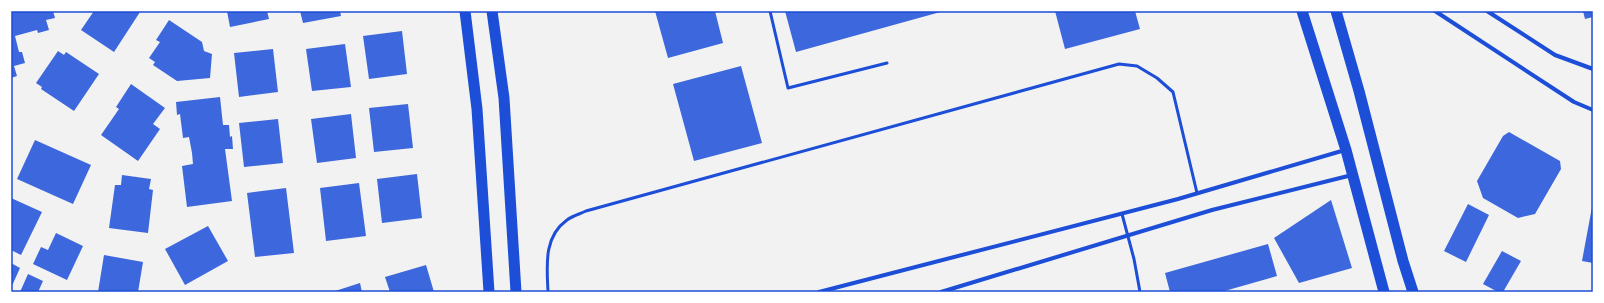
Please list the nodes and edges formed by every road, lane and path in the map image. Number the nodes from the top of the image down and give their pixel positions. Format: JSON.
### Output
{"nodes":[{"id":1,"x":465,"y":11,"type":"edge"},
{"id":2,"x":492,"y":11,"type":"edge"},
{"id":3,"x":770,"y":11,"type":"edge"},
{"id":4,"x":1302,"y":11,"type":"edge"},
{"id":5,"x":1336,"y":11,"type":"edge"},
{"id":6,"x":1435,"y":11,"type":"edge"},
{"id":7,"x":1487,"y":11,"type":"edge"},
{"id":8,"x":887,"y":62,"type":"dead end"},
{"id":9,"x":1593,"y":69,"type":"edge"},
{"id":10,"x":1593,"y":110,"type":"edge"},
{"id":11,"x":1346,"y":150,"type":"junction"},
{"id":12,"x":1353,"y":175,"type":"junction"},
{"id":13,"x":1197,"y":193,"type":"junction"},
{"id":14,"x":1122,"y":214,"type":"junction"},
{"id":15,"x":1128,"y":236,"type":"junction"},
{"id":16,"x":489,"y":292,"type":"edge"},
{"id":17,"x":516,"y":292,"type":"edge"},
{"id":18,"x":548,"y":292,"type":"edge"},
{"id":19,"x":819,"y":292,"type":"edge"},
{"id":20,"x":941,"y":292,"type":"edge"},
{"id":21,"x":1140,"y":292,"type":"edge"},
{"id":22,"x":1384,"y":292,"type":"edge"},
{"id":23,"x":1414,"y":292,"type":"edge"}],
"edges":[{"from":1,"to":16,"type":"highway"},
{"from":2,"to":17,"type":"highway"},
{"from":3,"to":8,"type":"lane"},
{"from":4,"to":11,"type":"highway"},
{"from":5,"to":23,"type":"highway"},
{"from":6,"to":10,"type":"street"},
{"from":7,"to":9,"type":"street"},
{"from":11,"to":12,"type":"highway"},
{"from":11,"to":13,"type":"street"},
{"from":12,"to":15,"type":"street"},
{"from":12,"to":22,"type":"highway"},
{"from":13,"to":14,"type":"street"},
{"from":13,"to":18,"type":"lane"},
{"from":14,"to":15,"type":"lane"},
{"from":14,"to":19,"type":"street"},
{"from":15,"to":20,"type":"street"},
{"from":15,"to":21,"type":"lane"}]}
